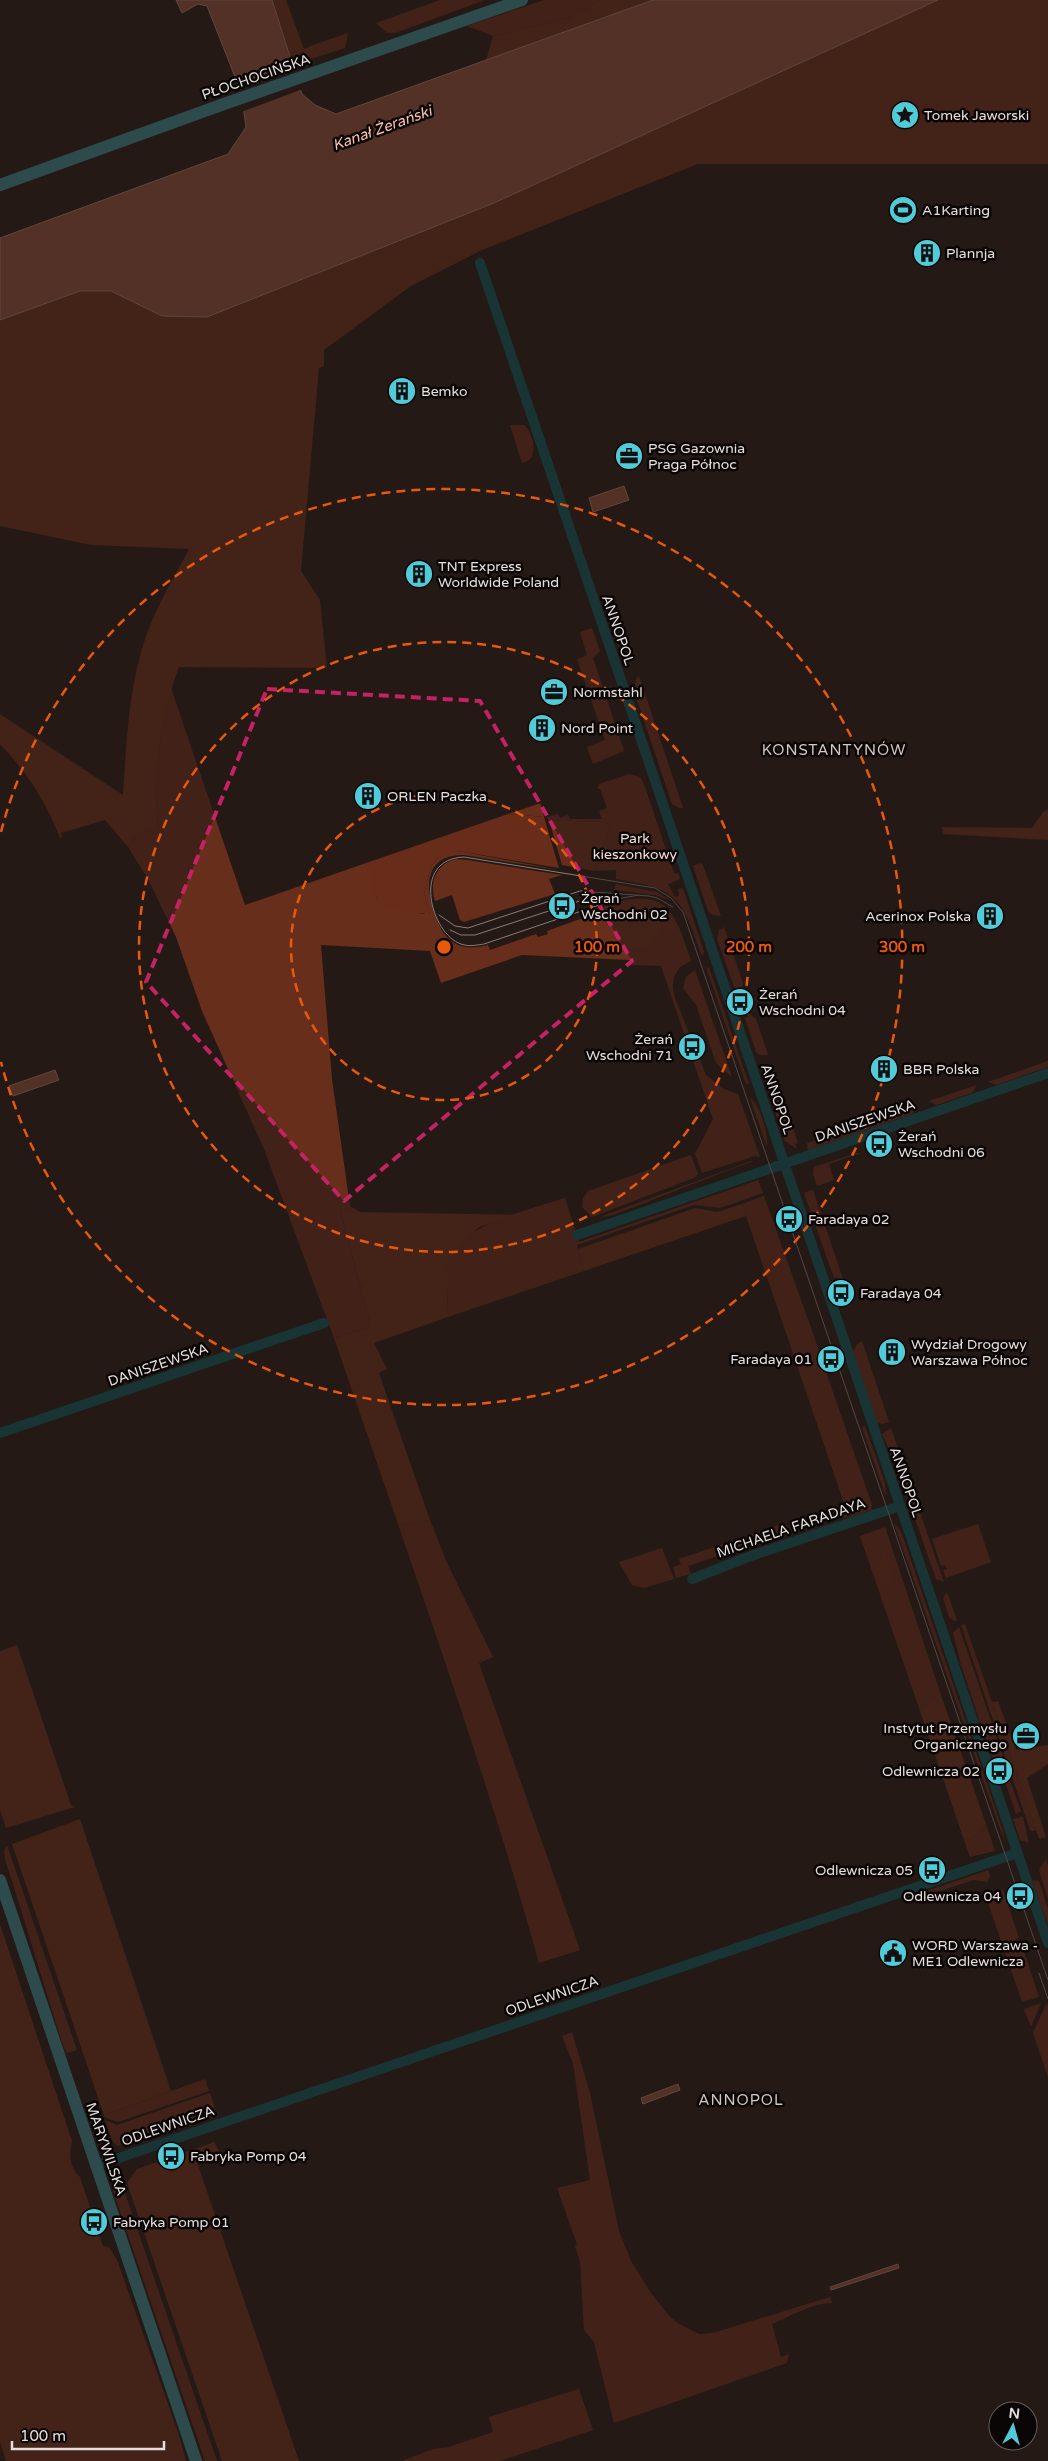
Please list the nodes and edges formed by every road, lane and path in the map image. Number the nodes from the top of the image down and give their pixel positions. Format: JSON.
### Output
{"nodes":[{"id":1,"x":522,"y":0,"type":"edge"},
{"id":2,"x":0,"y":185,"type":"edge"},
{"id":3,"x":480,"y":263,"type":"dead end"},
{"id":4,"x":1048,"y":1073,"type":"edge"},
{"id":5,"x":784,"y":1163,"type":"junction"},
{"id":6,"x":577,"y":1235,"type":"dead end"},
{"id":7,"x":324,"y":1323,"type":"dead end"},
{"id":8,"x":0,"y":1433,"type":"edge"},
{"id":9,"x":900,"y":1506,"type":"junction"},
{"id":10,"x":692,"y":1579,"type":"dead end"},
{"id":11,"x":1018,"y":1853,"type":"junction"},
{"id":12,"x":0,"y":1880,"type":"edge"},
{"id":13,"x":1048,"y":1943,"type":"edge"},
{"id":14,"x":96,"y":2166,"type":"junction"},
{"id":15,"x":195,"y":2459,"type":"edge"}],
"edges":[{"from":1,"to":2,"type":"main road","name":"PŁOCHOCIŃSKA"},
{"from":3,"to":5,"type":"street","name":"ANNOPOL"},
{"from":4,"to":5,"type":"street","name":"DANISZEWSKA"},
{"from":5,"to":6,"type":"street","name":"DANISZEWSKA"},
{"from":5,"to":9,"type":"street","name":"ANNOPOL"},
{"from":7,"to":8,"type":"street","name":"DANISZEWSKA"},
{"from":9,"to":10,"type":"street","name":"MICHAELA FARADAYA"},
{"from":9,"to":11,"type":"street","name":"ANNOPOL"},
{"from":11,"to":13,"type":"street","name":"ANNOPOL"},
{"from":11,"to":14,"type":"street","name":"ODLEWNICZA"},
{"from":12,"to":14,"type":"main road","name":"MARYWILSKA"},
{"from":14,"to":15,"type":"main road","name":"MARYWILSKA"}]}
